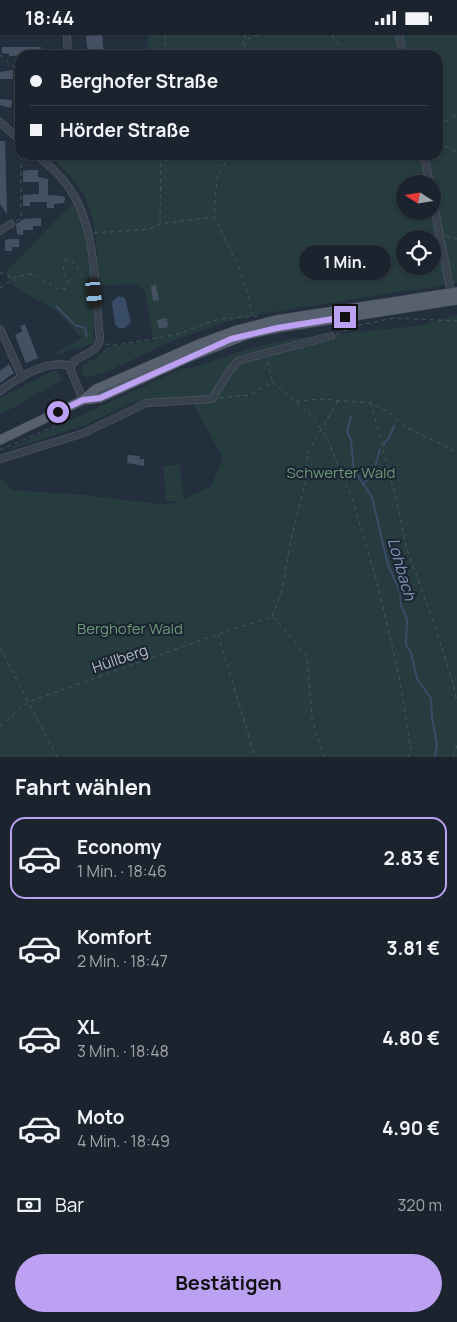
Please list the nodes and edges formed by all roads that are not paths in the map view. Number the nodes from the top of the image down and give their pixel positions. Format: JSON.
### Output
{"nodes":[{"id":1,"x":67,"y":35,"type":"edge"},
{"id":2,"x":399,"y":35,"type":"edge"},
{"id":3,"x":68,"y":50,"type":"edge"},
{"id":4,"x":402,"y":50,"type":"edge"},
{"id":5,"x":0,"y":122,"type":"edge"},
{"id":6,"x":15,"y":136,"type":"edge"},
{"id":7,"x":42,"y":160,"type":"edge"},
{"id":8,"x":425,"y":160,"type":"edge"},
{"id":9,"x":428,"y":175,"type":"edge"},
{"id":10,"x":438,"y":220,"type":"edge"},
{"id":11,"x":11,"y":224,"type":"dead end"},
{"id":12,"x":0,"y":231,"type":"edge"},
{"id":13,"x":455,"y":295,"type":"edge"},
{"id":14,"x":0,"y":329,"type":"edge"},
{"id":15,"x":331,"y":336,"type":"road end"},
{"id":16,"x":71,"y":366,"type":"junction"},
{"id":17,"x":22,"y":377,"type":"junction"},
{"id":18,"x":0,"y":391,"type":"edge"},
{"id":19,"x":83,"y":400,"type":"junction"},
{"id":20,"x":0,"y":440,"type":"edge"},
{"id":21,"x":0,"y":459,"type":"edge"}],
"edges":[{"from":1,"to":3,"type":"street"},
{"from":2,"to":4,"type":"street"},
{"from":5,"to":6,"type":"street"},
{"from":7,"to":16,"type":"street"},
{"from":8,"to":9,"type":"street"},
{"from":10,"to":13,"type":"street"},
{"from":11,"to":12,"type":"street"},
{"from":13,"to":19,"type":"main road"},
{"from":14,"to":17,"type":"street"},
{"from":15,"to":21,"type":"street"},
{"from":16,"to":17,"type":"street"},
{"from":16,"to":19,"type":"street"},
{"from":17,"to":18,"type":"street"},
{"from":19,"to":20,"type":"main road"}]}
